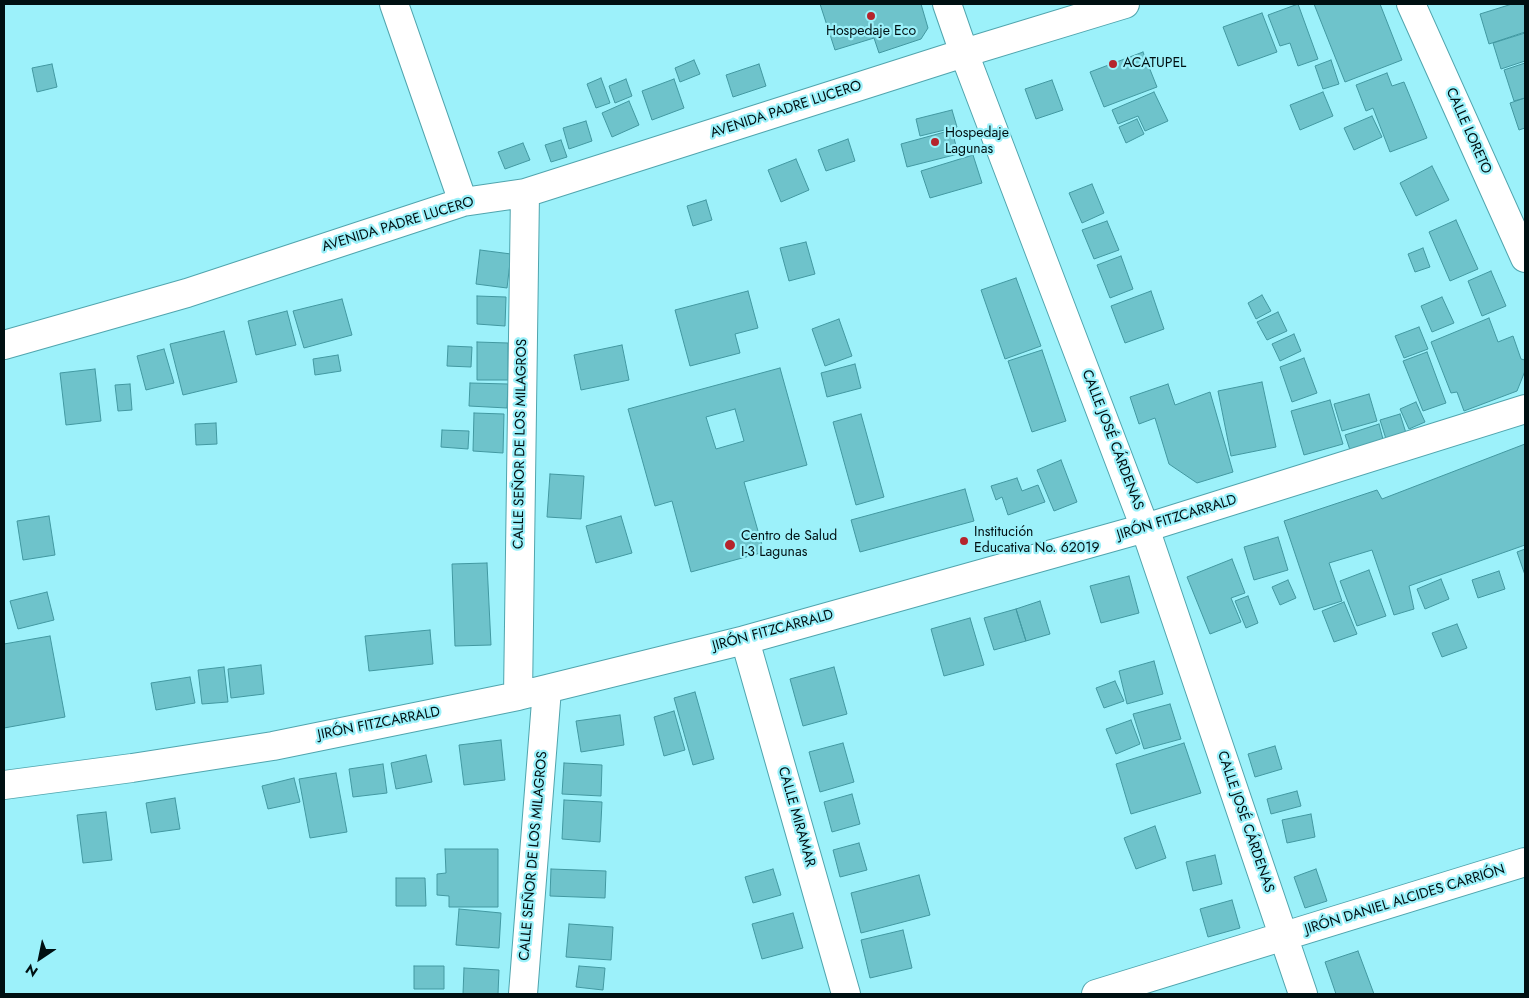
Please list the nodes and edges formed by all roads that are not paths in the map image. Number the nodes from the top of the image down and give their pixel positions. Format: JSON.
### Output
{"nodes":[{"id":1,"x":394,"y":4,"type":"edge"},
{"id":2,"x":947,"y":4,"type":"edge"},
{"id":3,"x":1125,"y":4,"type":"edge"},
{"id":4,"x":1411,"y":4,"type":"edge"},
{"id":5,"x":964,"y":53,"type":"junction"},
{"id":6,"x":525,"y":193,"type":"junction"},
{"id":7,"x":463,"y":202,"type":"junction"},
{"id":8,"x":1525,"y":258,"type":"edge"},
{"id":9,"x":4,"y":345,"type":"edge"},
{"id":10,"x":1525,"y":409,"type":"edge"},
{"id":11,"x":1145,"y":528,"type":"junction"},
{"id":12,"x":745,"y":640,"type":"junction"},
{"id":13,"x":547,"y":689,"type":"junction"},
{"id":14,"x":518,"y":696,"type":"junction"},
{"id":15,"x":4,"y":785,"type":"edge"},
{"id":16,"x":1525,"y":862,"type":"edge"},
{"id":17,"x":1284,"y":937,"type":"junction"},
{"id":18,"x":523,"y":994,"type":"edge"},
{"id":19,"x":846,"y":994,"type":"edge"},
{"id":20,"x":1096,"y":994,"type":"edge"},
{"id":21,"x":1303,"y":994,"type":"edge"}],
"edges":[{"from":1,"to":7,"type":"street"},
{"from":2,"to":5,"type":"street","name":"CALLE JOSÉ CÁRDENAS"},
{"from":3,"to":5,"type":"street","name":"AVENIDA PADRE LUCERO"},
{"from":4,"to":8,"type":"street","name":"CALLE LORETO"},
{"from":5,"to":6,"type":"street","name":"AVENIDA PADRE LUCERO"},
{"from":5,"to":11,"type":"street","name":"CALLE JOSÉ CÁRDENAS"},
{"from":6,"to":7,"type":"street","name":"AVENIDA PADRE LUCERO"},
{"from":6,"to":14,"type":"street","name":"CALLE SEÑOR DE LOS MILAGROS"},
{"from":7,"to":9,"type":"street","name":"AVENIDA PADRE LUCERO"},
{"from":10,"to":11,"type":"street","name":"JIRÓN FITZCARRALD"},
{"from":11,"to":12,"type":"street","name":"JIRÓN FITZCARRALD"},
{"from":11,"to":17,"type":"street","name":"CALLE JOSÉ CÁRDENAS"},
{"from":12,"to":13,"type":"street","name":"JIRÓN FITZCARRALD"},
{"from":12,"to":19,"type":"street","name":"CALLE MIRAMAR"},
{"from":13,"to":14,"type":"street","name":"JIRÓN FITZCARRALD"},
{"from":13,"to":18,"type":"street","name":"CALLE SEÑOR DE LOS MILAGROS"},
{"from":14,"to":15,"type":"street","name":"JIRÓN FITZCARRALD"},
{"from":16,"to":17,"type":"street","name":"JIRÓN DANIEL ALCIDES CARRIÓN"},
{"from":17,"to":20,"type":"street","name":"JIRÓN DANIEL ALCIDES CARRIÓN"},
{"from":17,"to":21,"type":"street","name":"CALLE JOSÉ CÁRDENAS"}]}
